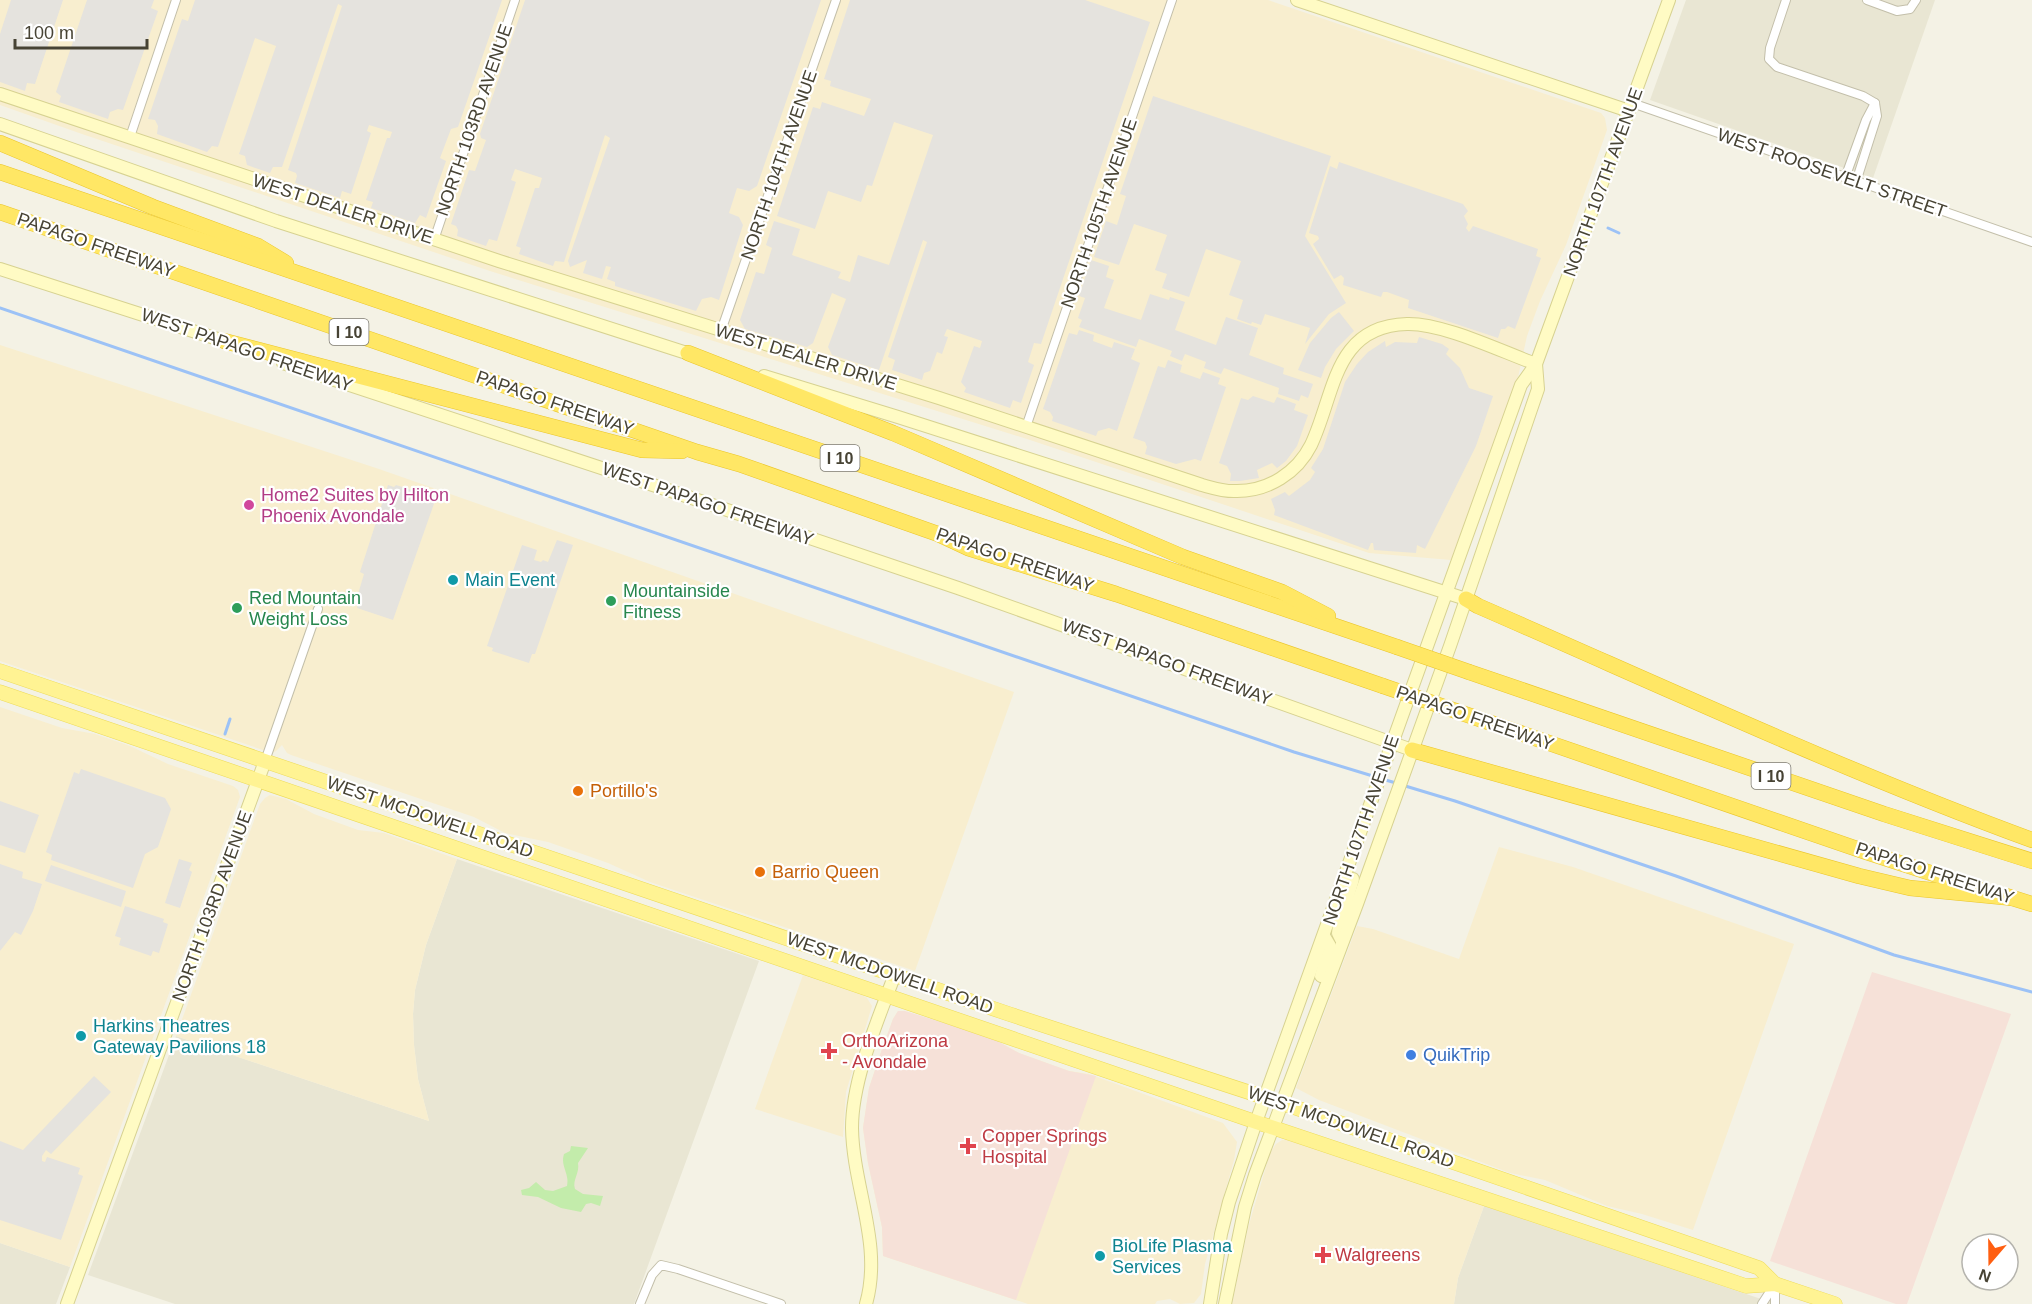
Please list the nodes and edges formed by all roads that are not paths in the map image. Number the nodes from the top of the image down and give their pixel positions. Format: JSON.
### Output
{"nodes":[{"id":1,"x":176,"y":0,"type":"edge"},
{"id":2,"x":515,"y":0,"type":"edge"},
{"id":3,"x":836,"y":0,"type":"edge"},
{"id":4,"x":1172,"y":0,"type":"edge"},
{"id":5,"x":1297,"y":0,"type":"edge"},
{"id":6,"x":1669,"y":0,"type":"edge"},
{"id":7,"x":1786,"y":0,"type":"edge"},
{"id":8,"x":1867,"y":0,"type":"edge"},
{"id":9,"x":1916,"y":0,"type":"edge"},
{"id":10,"x":0,"y":94,"type":"edge"},
{"id":11,"x":1875,"y":103,"type":"junction"},
{"id":12,"x":1630,"y":107,"type":"junction"},
{"id":13,"x":0,"y":124,"type":"edge"},
{"id":14,"x":1863,"y":126,"type":"junction"},
{"id":15,"x":1873,"y":130,"type":"junction"},
{"id":16,"x":130,"y":137,"type":"junction"},
{"id":17,"x":0,"y":142,"type":"edge"},
{"id":18,"x":0,"y":172,"type":"edge"},
{"id":19,"x":1845,"y":178,"type":"junction"},
{"id":20,"x":1856,"y":182,"type":"junction"},
{"id":21,"x":0,"y":212,"type":"edge"},
{"id":22,"x":434,"y":240,"type":"junction"},
{"id":23,"x":2032,"y":242,"type":"edge"},
{"id":24,"x":0,"y":269,"type":"edge"},
{"id":25,"x":311,"y":279,"type":"junction"},
{"id":26,"x":722,"y":331,"type":"junction"},
{"id":27,"x":225,"y":341,"type":"junction"},
{"id":28,"x":688,"y":353,"type":"junction"},
{"id":29,"x":1536,"y":364,"type":"junction"},
{"id":30,"x":1026,"y":427,"type":"junction"},
{"id":31,"x":697,"y":452,"type":"junction"},
{"id":32,"x":1446,"y":592,"type":"junction"},
{"id":33,"x":1466,"y":599,"type":"junction"},
{"id":34,"x":318,"y":609,"type":"dead end"},
{"id":35,"x":1368,"y":638,"type":"junction"},
{"id":36,"x":0,"y":671,"type":"edge"},
{"id":37,"x":0,"y":682,"type":"edge"},
{"id":38,"x":0,"y":692,"type":"edge"},
{"id":39,"x":87,"y":701,"type":"junction"},
{"id":40,"x":83,"y":720,"type":"junction"},
{"id":41,"x":177,"y":731,"type":"junction"},
{"id":42,"x":1392,"y":742,"type":"junction"},
{"id":43,"x":1412,"y":750,"type":"junction"},
{"id":44,"x":265,"y":761,"type":"junction"},
{"id":45,"x":259,"y":779,"type":"junction"},
{"id":46,"x":2032,"y":840,"type":"edge"},
{"id":47,"x":1358,"y":842,"type":"junction"},
{"id":48,"x":2032,"y":861,"type":"edge"},
{"id":49,"x":2013,"y":898,"type":"junction"},
{"id":50,"x":2032,"y":904,"type":"edge"},
{"id":51,"x":1324,"y":936,"type":"junction"},
{"id":52,"x":1342,"y":941,"type":"junction"},
{"id":53,"x":895,"y":974,"type":"junction"},
{"id":54,"x":887,"y":995,"type":"junction"},
{"id":55,"x":1319,"y":1001,"type":"junction"},
{"id":56,"x":1265,"y":1097,"type":"junction"},
{"id":57,"x":1282,"y":1102,"type":"junction"},
{"id":58,"x":1257,"y":1122,"type":"junction"},
{"id":59,"x":1273,"y":1127,"type":"junction"},
{"id":60,"x":1775,"y":1284,"type":"junction"},
{"id":61,"x":67,"y":1304,"type":"edge"},
{"id":62,"x":640,"y":1304,"type":"edge"},
{"id":63,"x":781,"y":1304,"type":"edge"},
{"id":64,"x":866,"y":1304,"type":"edge"},
{"id":65,"x":1210,"y":1304,"type":"edge"},
{"id":66,"x":1225,"y":1304,"type":"edge"},
{"id":67,"x":1762,"y":1304,"type":"edge"},
{"id":68,"x":1775,"y":1304,"type":"edge"},
{"id":69,"x":1835,"y":1304,"type":"edge"}],
"edges":[{"from":1,"to":16,"type":"street"},
{"from":2,"to":22,"type":"street","name":"NORTH 103RD AVENUE"},
{"from":3,"to":26,"type":"street","name":"NORTH 104TH AVENUE"},
{"from":4,"to":30,"type":"street","name":"NORTH 105TH AVENUE"},
{"from":5,"to":12,"type":"main road","name":"WEST ROOSEVELT STREET"},
{"from":6,"to":12,"type":"main road","name":"NORTH 107TH AVENUE"},
{"from":7,"to":11,"type":"street"},
{"from":8,"to":9,"type":"street"},
{"from":10,"to":16,"type":"main road","name":"WEST DEALER DRIVE"},
{"from":11,"to":14,"type":"street"},
{"from":11,"to":15,"type":"street"},
{"from":12,"to":19,"type":"street","name":"WEST ROOSEVELT STREET"},
{"from":12,"to":29,"type":"main road","name":"NORTH 107TH AVENUE"},
{"from":13,"to":28,"type":"main road"},
{"from":14,"to":15,"type":"street"},
{"from":14,"to":19,"type":"street"},
{"from":15,"to":20,"type":"street"},
{"from":16,"to":22,"type":"main road","name":"WEST DEALER DRIVE"},
{"from":17,"to":25,"type":"highway"},
{"from":18,"to":25,"type":"highway","number":"I 10"},
{"from":19,"to":20,"type":"street","name":"WEST ROOSEVELT STREET"},
{"from":20,"to":23,"type":"street","name":"WEST ROOSEVELT STREET"},
{"from":21,"to":31,"type":"highway","name":"PAPAGO FREEWAY","number":"I 10"},
{"from":22,"to":26,"type":"main road","name":"WEST DEALER DRIVE"},
{"from":24,"to":27,"type":"main road","name":"WEST PAPAGO FREEWAY"},
{"from":25,"to":35,"type":"highway","number":"I 10"},
{"from":26,"to":30,"type":"main road","name":"WEST DEALER DRIVE"},
{"from":27,"to":31,"type":"highway"},
{"from":27,"to":42,"type":"main road","name":"WEST PAPAGO FREEWAY"},
{"from":28,"to":32,"type":"main road"},
{"from":28,"to":35,"type":"highway"},
{"from":29,"to":30,"type":"main road","name":"WEST DEALER DRIVE"},
{"from":29,"to":32,"type":"main road","name":"NORTH 107TH AVENUE"},
{"from":29,"to":33,"type":"main road","name":"NORTH 107TH AVENUE"},
{"from":31,"to":49,"type":"highway","name":"PAPAGO FREEWAY","number":"I 10","bridge":true},
{"from":32,"to":33,"type":"main road"},
{"from":32,"to":42,"type":"main road","name":"NORTH 107TH AVENUE"},
{"from":33,"to":43,"type":"main road","name":"NORTH 107TH AVENUE"},
{"from":33,"to":46,"type":"highway"},
{"from":34,"to":44,"type":"street","name":"NORTH 103RD AVENUE"},
{"from":35,"to":48,"type":"highway","number":"I 10","bridge":true},
{"from":36,"to":39,"type":"main road","name":"WEST MCDOWELL ROAD"},
{"from":37,"to":39,"type":"main road"},
{"from":38,"to":40,"type":"main road","name":"WEST MCDOWELL ROAD"},
{"from":39,"to":41,"type":"main road","name":"WEST MCDOWELL ROAD"},
{"from":40,"to":41,"type":"main road"},
{"from":40,"to":45,"type":"main road","name":"WEST MCDOWELL ROAD"},
{"from":41,"to":44,"type":"main road","name":"WEST MCDOWELL ROAD"},
{"from":42,"to":43,"type":"main road","name":"WEST PAPAGO FREEWAY"},
{"from":42,"to":47,"type":"main road","name":"NORTH 107TH AVENUE"},
{"from":43,"to":49,"type":"highway"},
{"from":43,"to":52,"type":"main road","name":"NORTH 107TH AVENUE"},
{"from":44,"to":45,"type":"main road","name":"NORTH 103RD AVENUE"},
{"from":44,"to":53,"type":"main road","name":"WEST MCDOWELL ROAD"},
{"from":45,"to":54,"type":"main road","name":"WEST MCDOWELL ROAD"},
{"from":45,"to":61,"type":"main road","name":"NORTH 103RD AVENUE"},
{"from":47,"to":51,"type":"main road","name":"NORTH 107TH AVENUE"},
{"from":47,"to":52,"type":"main road"},
{"from":49,"to":50,"type":"highway","name":"PAPAGO FREEWAY","number":"I 10"},
{"from":51,"to":55,"type":"main road"},
{"from":51,"to":56,"type":"main road","name":"NORTH 107TH AVENUE"},
{"from":52,"to":55,"type":"main road","name":"NORTH 107TH AVENUE"},
{"from":53,"to":54,"type":"main road"},
{"from":53,"to":56,"type":"main road","name":"WEST MCDOWELL ROAD"},
{"from":54,"to":58,"type":"main road","name":"WEST MCDOWELL ROAD"},
{"from":54,"to":64,"type":"main road"},
{"from":55,"to":57,"type":"main road","name":"NORTH 107TH AVENUE"},
{"from":56,"to":57,"type":"main road","name":"WEST MCDOWELL ROAD"},
{"from":56,"to":58,"type":"main road","name":"NORTH 107TH AVENUE"},
{"from":57,"to":59,"type":"main road","name":"NORTH 107TH AVENUE"},
{"from":57,"to":60,"type":"main road","name":"WEST MCDOWELL ROAD"},
{"from":58,"to":59,"type":"main road","name":"WEST MCDOWELL ROAD"},
{"from":58,"to":65,"type":"main road","name":"NORTH 107TH AVENUE"},
{"from":59,"to":60,"type":"main road","name":"WEST MCDOWELL ROAD"},
{"from":59,"to":66,"type":"main road","name":"NORTH 107TH AVENUE"},
{"from":60,"to":67,"type":"street"},
{"from":60,"to":68,"type":"street"},
{"from":60,"to":69,"type":"main road","name":"WEST MCDOWELL ROAD"},
{"from":62,"to":63,"type":"street"}]}
